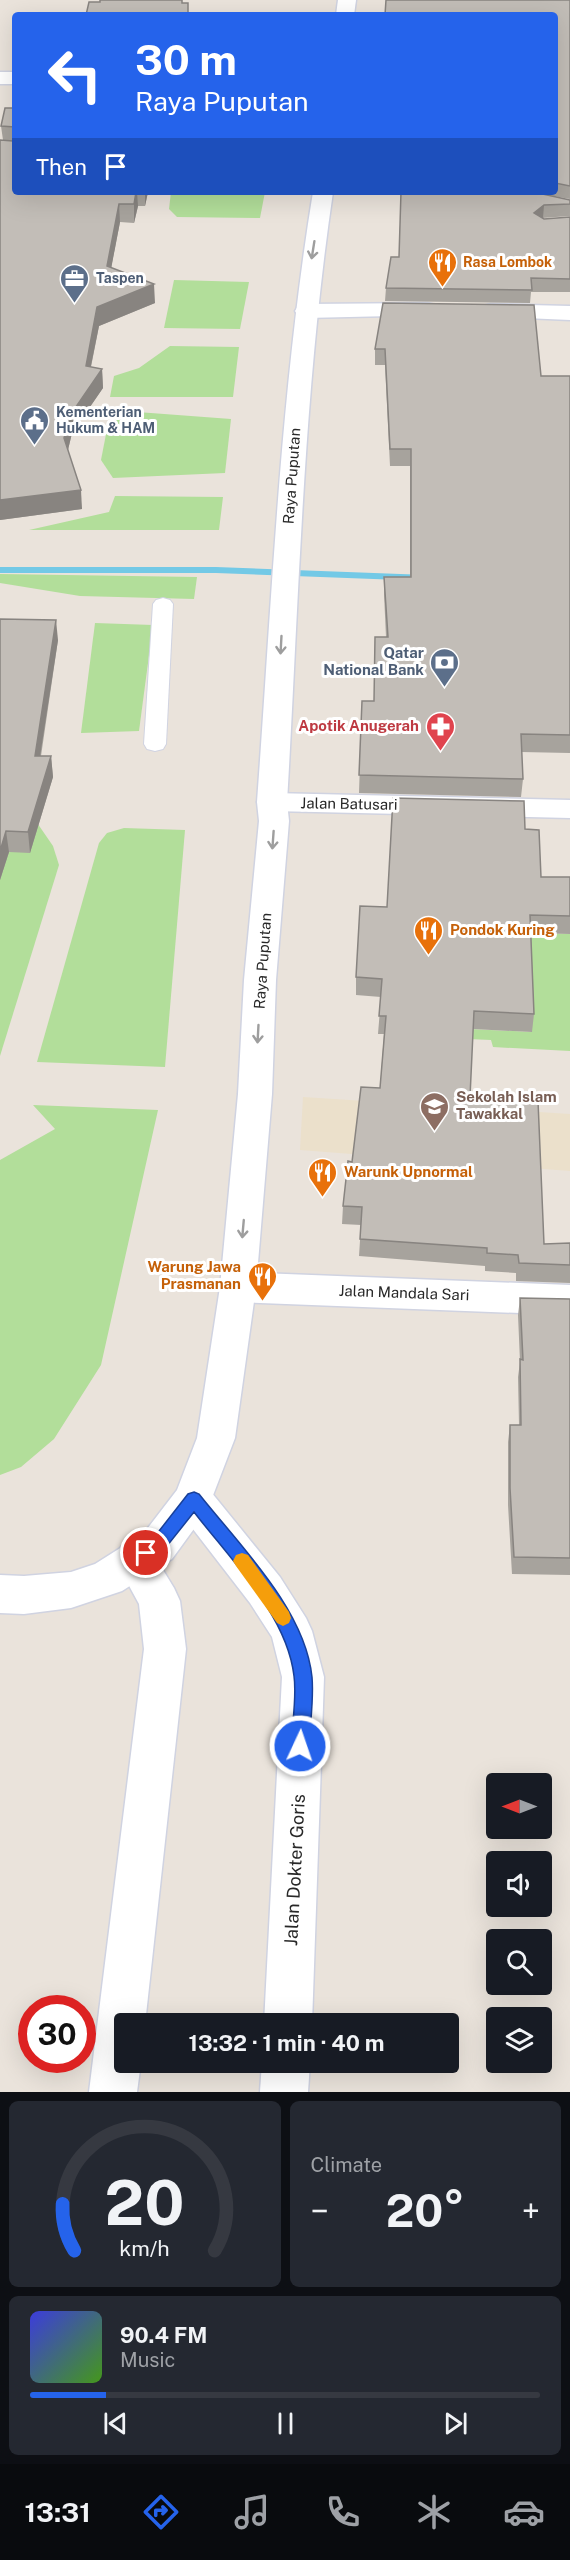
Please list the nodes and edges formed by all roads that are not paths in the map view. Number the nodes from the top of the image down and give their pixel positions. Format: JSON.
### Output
{"nodes":[{"id":1,"x":322,"y":195,"type":"edge"},
{"id":2,"x":445,"y":310,"type":"edge"},
{"id":3,"x":467,"y":310,"type":"edge"},
{"id":4,"x":306,"y":311,"type":"junction"},
{"id":5,"x":570,"y":313,"type":"edge"},
{"id":6,"x":163,"y":604,"type":"dead end"},
{"id":7,"x":155,"y":744,"type":"dead end"},
{"id":8,"x":272,"y":802,"type":"junction"},
{"id":9,"x":570,"y":809,"type":"edge"},
{"id":10,"x":238,"y":1287,"type":"junction"},
{"id":11,"x":570,"y":1300,"type":"edge"},
{"id":12,"x":194,"y":1499,"type":"junction"},
{"id":13,"x":135,"y":1560,"type":"junction"},
{"id":14,"x":0,"y":1594,"type":"edge"},
{"id":15,"x":288,"y":2013,"type":"edge"},
{"id":16,"x":285,"y":2073,"type":"edge"},
{"id":17,"x":112,"y":2092,"type":"edge"},
{"id":18,"x":284,"y":2092,"type":"edge"}],
"edges":[{"from":1,"to":4,"type":"main road","name":"Raya Puputan","one_way":true},
{"from":2,"to":4,"type":"main road"},
{"from":3,"to":5,"type":"main road"},
{"from":4,"to":8,"type":"main road","name":"Raya Puputan","one_way":true},
{"from":6,"to":7,"type":"lane"},
{"from":8,"to":9,"type":"main road","name":"Jalan Batusari"},
{"from":8,"to":10,"type":"main road","name":"Raya Puputan","one_way":true},
{"from":10,"to":11,"type":"main road","name":"Jalan Mandala Sari"},
{"from":10,"to":12,"type":"main road","name":"Raya Puputan"},
{"from":12,"to":13,"type":"main road","name":"Raya Puputan"},
{"from":12,"to":15,"type":"main road","name":"Jalan Dokter Goris"},
{"from":13,"to":14,"type":"main road","name":"Raya Puputan"},
{"from":13,"to":17,"type":"main road"},
{"from":16,"to":18,"type":"main road"}]}
